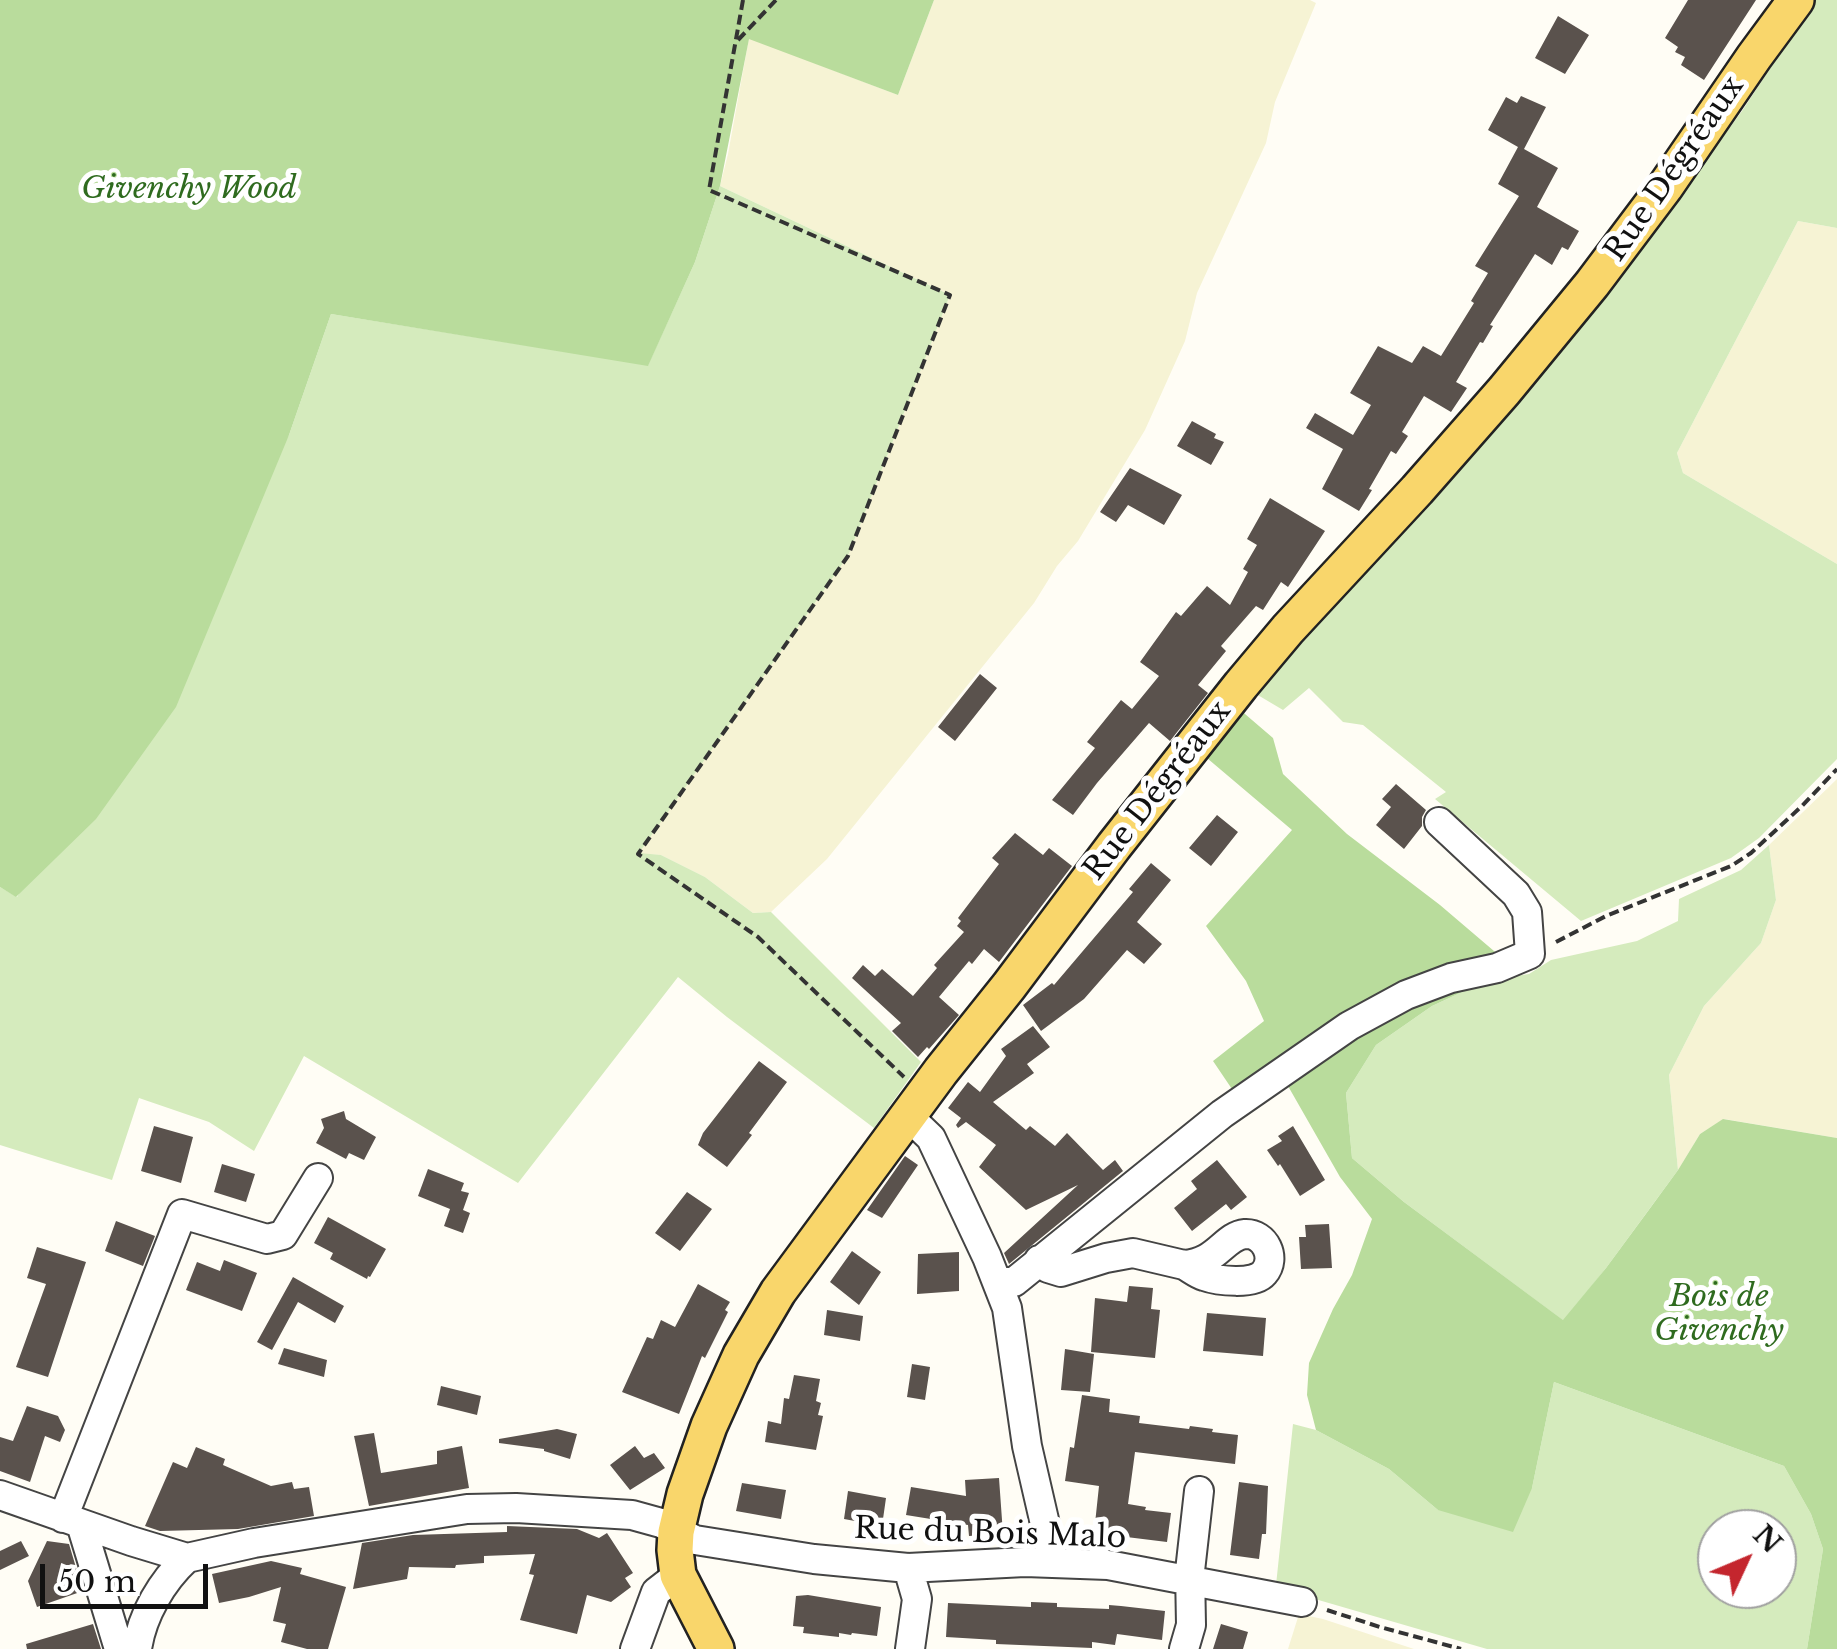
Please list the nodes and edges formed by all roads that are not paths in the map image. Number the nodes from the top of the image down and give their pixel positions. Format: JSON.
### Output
{"nodes":[{"id":1,"x":1796,"y":0,"type":"edge"},
{"id":2,"x":1438,"y":822,"type":"dead end"},
{"id":3,"x":915,"y":1105,"type":"junction"},
{"id":4,"x":318,"y":1178,"type":"dead end"},
{"id":5,"x":1039,"y":1260,"type":"junction"},
{"id":6,"x":1184,"y":1264,"type":"dead end"},
{"id":7,"x":998,"y":1282,"type":"junction"},
{"id":8,"x":1199,"y":1490,"type":"dead end"},
{"id":9,"x":0,"y":1495,"type":"edge"},
{"id":10,"x":72,"y":1521,"type":"junction"},
{"id":11,"x":676,"y":1532,"type":"junction"},
{"id":12,"x":187,"y":1558,"type":"junction"},
{"id":13,"x":1054,"y":1562,"type":"junction"},
{"id":14,"x":908,"y":1568,"type":"junction"},
{"id":15,"x":678,"y":1576,"type":"junction"},
{"id":16,"x":1191,"y":1581,"type":"junction"},
{"id":17,"x":1302,"y":1602,"type":"road end"},
{"id":18,"x":119,"y":1649,"type":"edge"},
{"id":19,"x":138,"y":1649,"type":"edge"},
{"id":20,"x":635,"y":1649,"type":"edge"},
{"id":21,"x":716,"y":1649,"type":"edge"},
{"id":22,"x":910,"y":1649,"type":"edge"},
{"id":23,"x":1184,"y":1649,"type":"edge"}],
"edges":[{"from":1,"to":3,"type":"main road","name":"Rue Dégréaux"},
{"from":2,"to":5,"type":"street"},
{"from":3,"to":7,"type":"street"},
{"from":3,"to":11,"type":"main road","name":"Rue Dégréaux"},
{"from":4,"to":10,"type":"street"},
{"from":5,"to":6,"type":"street"},
{"from":5,"to":7,"type":"street"},
{"from":7,"to":13,"type":"street"},
{"from":8,"to":16,"type":"street"},
{"from":9,"to":10,"type":"street"},
{"from":10,"to":12,"type":"street"},
{"from":10,"to":18,"type":"street"},
{"from":11,"to":12,"type":"street","name":"Rue du Bois Malo"},
{"from":11,"to":14,"type":"street","name":"Rue du Bois Malo"},
{"from":11,"to":15,"type":"main road","name":"Rue Dégréaux"},
{"from":12,"to":19,"type":"street"},
{"from":13,"to":14,"type":"street","name":"Rue du Bois Malo"},
{"from":13,"to":16,"type":"street","name":"Rue du Bois Malo"},
{"from":14,"to":22,"type":"street"},
{"from":15,"to":20,"type":"street"},
{"from":15,"to":21,"type":"main road","name":"Rue Dégréaux"},
{"from":16,"to":17,"type":"street","name":"Rue du Bois Malo"},
{"from":16,"to":23,"type":"street"}]}
